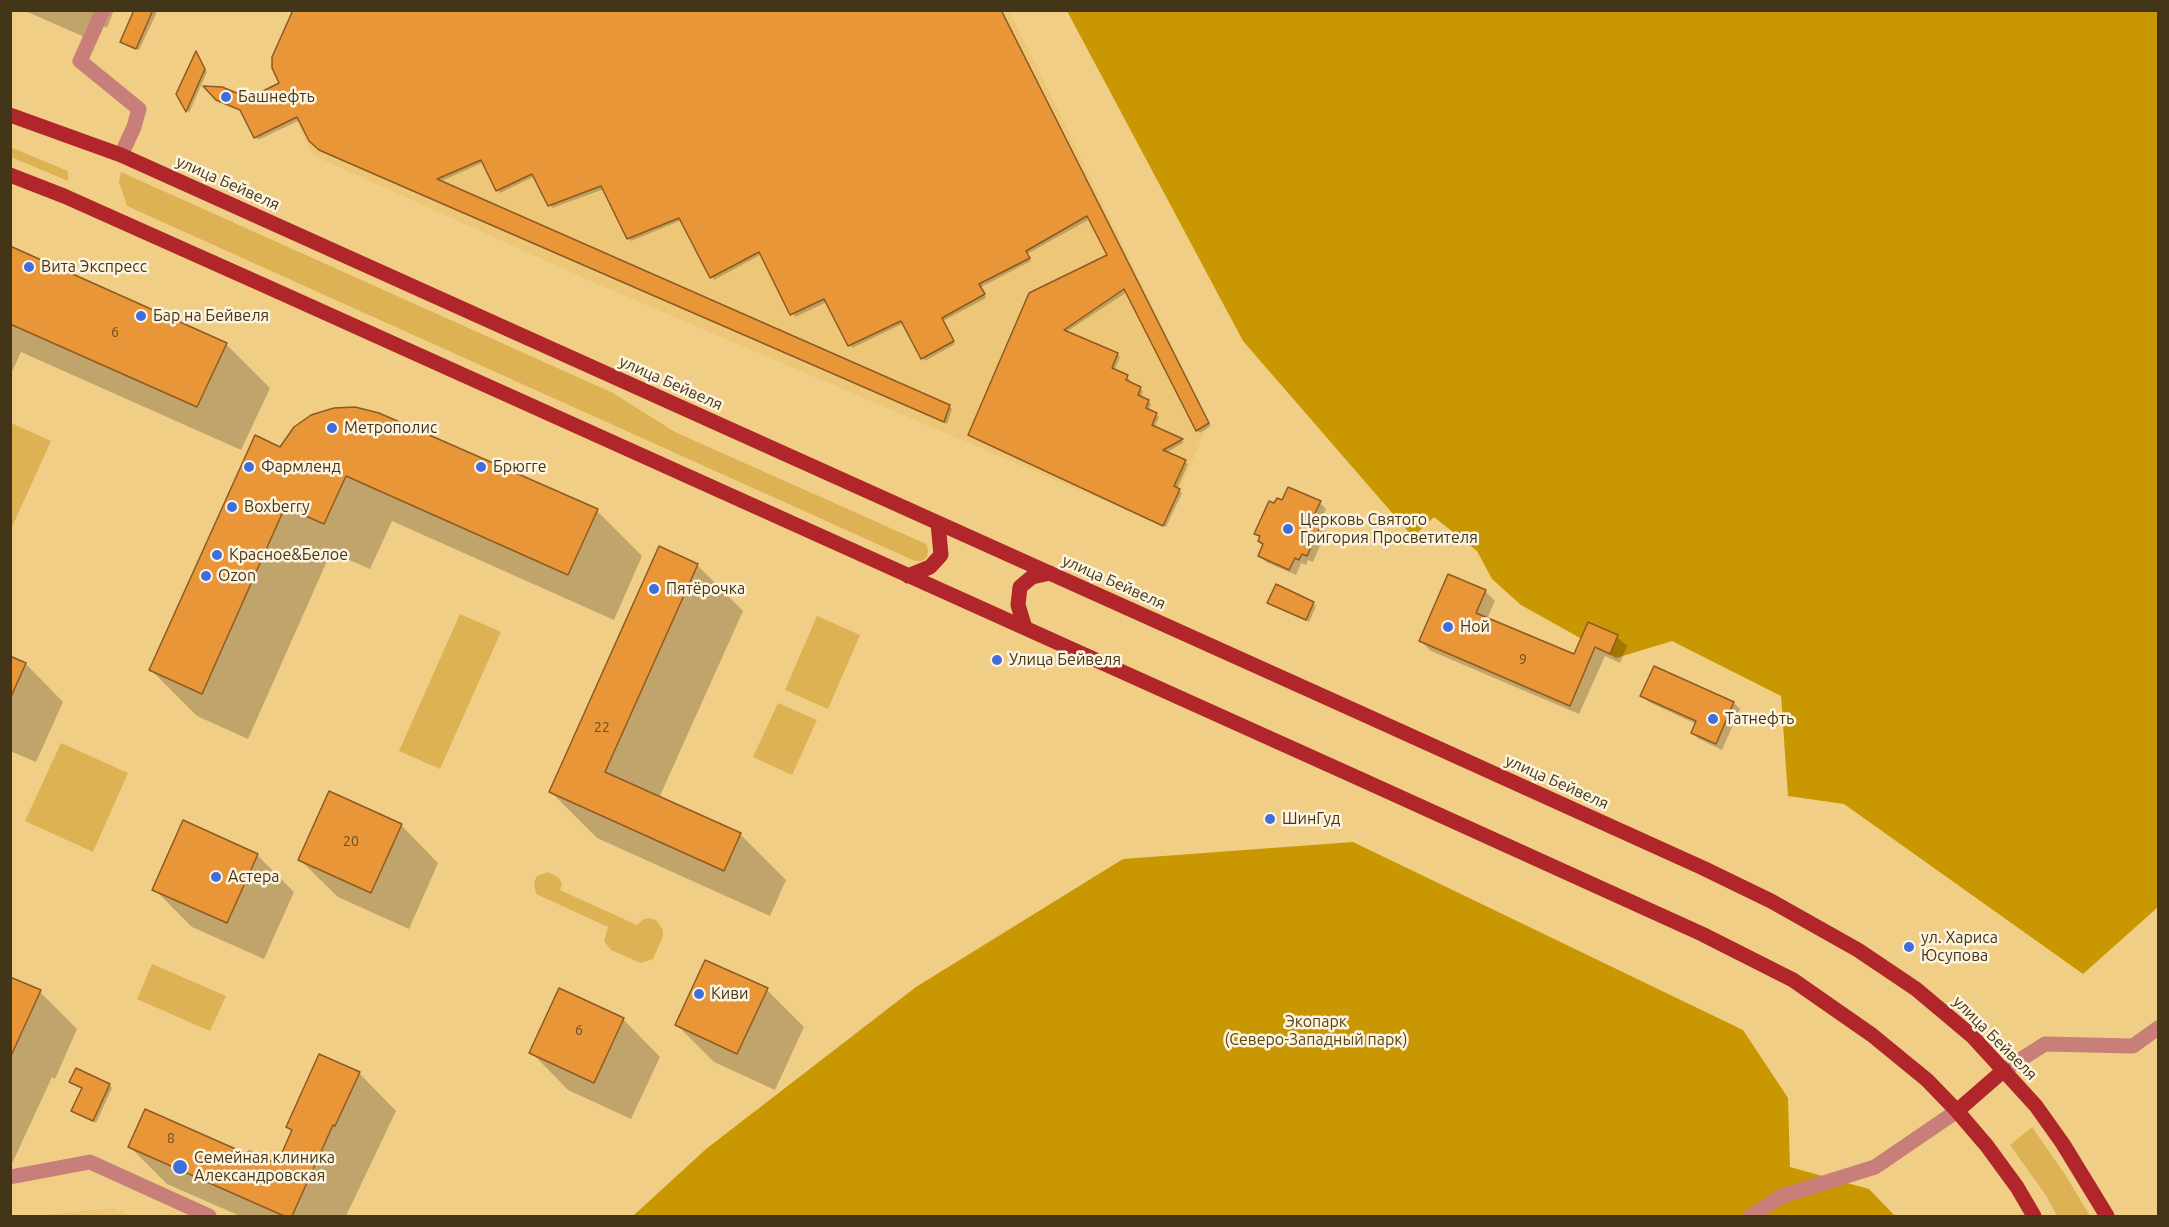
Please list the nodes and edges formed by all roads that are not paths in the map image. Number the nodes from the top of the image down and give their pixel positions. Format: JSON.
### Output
{"nodes":[{"id":1,"x":103,"y":10,"type":"edge"},
{"id":2,"x":10,"y":115,"type":"edge"},
{"id":3,"x":121,"y":155,"type":"junction"},
{"id":4,"x":10,"y":175,"type":"edge"},
{"id":5,"x":938,"y":523,"type":"junction"},
{"id":6,"x":1050,"y":573,"type":"junction"},
{"id":7,"x":908,"y":576,"type":"junction"},
{"id":8,"x":1025,"y":628,"type":"junction"},
{"id":9,"x":2158,"y":1028,"type":"edge"},
{"id":10,"x":2004,"y":1070,"type":"junction"},
{"id":11,"x":1957,"y":1111,"type":"junction"},
{"id":12,"x":10,"y":1177,"type":"edge"},
{"id":13,"x":210,"y":1216,"type":"edge"},
{"id":14,"x":1751,"y":1216,"type":"edge"},
{"id":15,"x":2034,"y":1216,"type":"edge"},
{"id":16,"x":2107,"y":1216,"type":"edge"}],
"edges":[{"from":1,"to":3,"type":"street"},
{"from":2,"to":3,"type":"main road","name":"улица Бейвеля"},
{"from":3,"to":5,"type":"main road","name":"улица Бейвеля"},
{"from":4,"to":7,"type":"main road"},
{"from":5,"to":6,"type":"main road","name":"улица Бейвеля"},
{"from":5,"to":7,"type":"main road"},
{"from":6,"to":8,"type":"main road"},
{"from":6,"to":10,"type":"main road","name":"улица Бейвеля"},
{"from":7,"to":8,"type":"main road"},
{"from":8,"to":11,"type":"main road"},
{"from":9,"to":10,"type":"street"},
{"from":10,"to":11,"type":"main road"},
{"from":10,"to":16,"type":"main road","name":"улица Бейвеля"},
{"from":11,"to":14,"type":"street"},
{"from":11,"to":15,"type":"main road"},
{"from":12,"to":13,"type":"street"}]}
